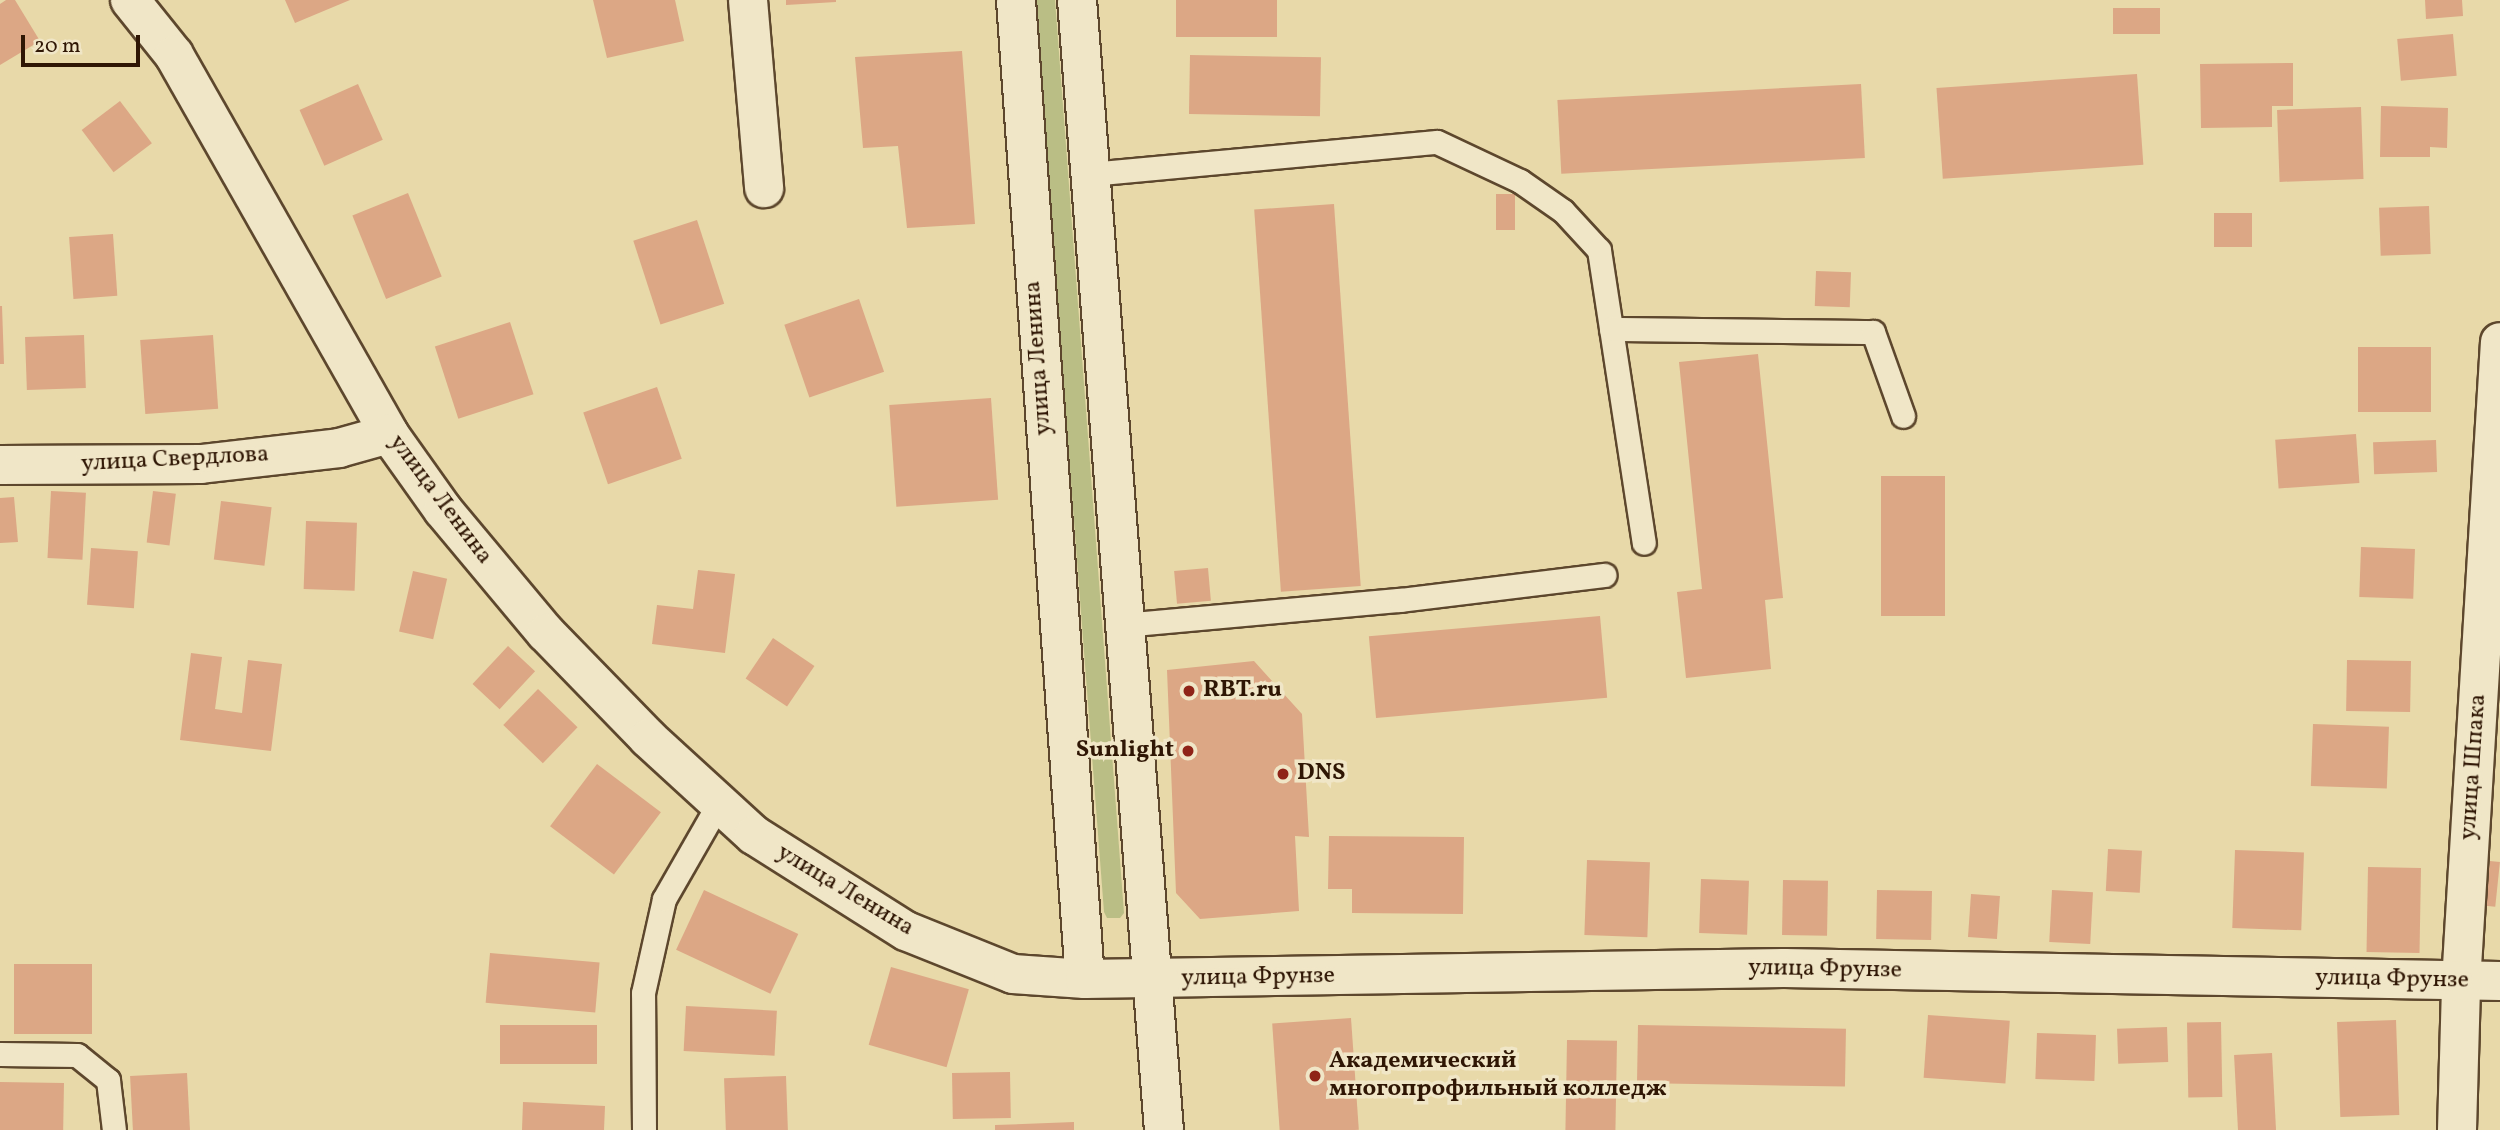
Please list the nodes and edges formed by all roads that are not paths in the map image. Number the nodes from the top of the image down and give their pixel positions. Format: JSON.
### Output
{"nodes":[{"id":1,"x":130,"y":0,"type":"edge"},
{"id":2,"x":748,"y":0,"type":"edge"},
{"id":3,"x":1016,"y":0,"type":"edge"},
{"id":4,"x":1077,"y":0,"type":"edge"},
{"id":5,"x":1090,"y":174,"type":"junction"},
{"id":6,"x":764,"y":188,"type":"dead end"},
{"id":7,"x":1611,"y":329,"type":"junction"},
{"id":8,"x":2500,"y":342,"type":"edge"},
{"id":9,"x":1903,"y":416,"type":"dead end"},
{"id":10,"x":389,"y":434,"type":"junction"},
{"id":11,"x":0,"y":465,"type":"edge"},
{"id":12,"x":1644,"y":543,"type":"dead end"},
{"id":13,"x":1604,"y":575,"type":"dead end"},
{"id":14,"x":1123,"y":625,"type":"junction"},
{"id":15,"x":719,"y":803,"type":"junction"},
{"id":16,"x":1085,"y":979,"type":"junction"},
{"id":17,"x":1150,"y":980,"type":"junction"},
{"id":18,"x":2500,"y":981,"type":"edge"},
{"id":19,"x":2461,"y":982,"type":"junction"},
{"id":20,"x":0,"y":1054,"type":"edge"},
{"id":21,"x":114,"y":1130,"type":"edge"},
{"id":22,"x":644,"y":1130,"type":"edge"},
{"id":23,"x":1164,"y":1130,"type":"edge"},
{"id":24,"x":2458,"y":1130,"type":"edge"}],
"edges":[{"from":1,"to":10,"type":"street","name":"улица Ленина"},
{"from":2,"to":6,"type":"street"},
{"from":3,"to":16,"type":"street","name":"улица Ленина"},
{"from":4,"to":5,"type":"street"},
{"from":5,"to":7,"type":"lane"},
{"from":5,"to":14,"type":"street"},
{"from":7,"to":9,"type":"lane"},
{"from":7,"to":12,"type":"lane"},
{"from":8,"to":19,"type":"street","name":"улица Шпака"},
{"from":10,"to":11,"type":"street","name":"улица Свердлова"},
{"from":10,"to":15,"type":"street","name":"улица Ленина"},
{"from":13,"to":14,"type":"lane"},
{"from":14,"to":17,"type":"street"},
{"from":15,"to":16,"type":"street","name":"улица Ленина"},
{"from":15,"to":22,"type":"lane"},
{"from":16,"to":17,"type":"street","name":"улица Фрунзе"},
{"from":17,"to":19,"type":"street","name":"улица Фрунзе"},
{"from":17,"to":23,"type":"street"},
{"from":18,"to":19,"type":"street","name":"улица Фрунзе"},
{"from":19,"to":24,"type":"street","name":"улица Шпака"},
{"from":20,"to":21,"type":"lane"}]}
